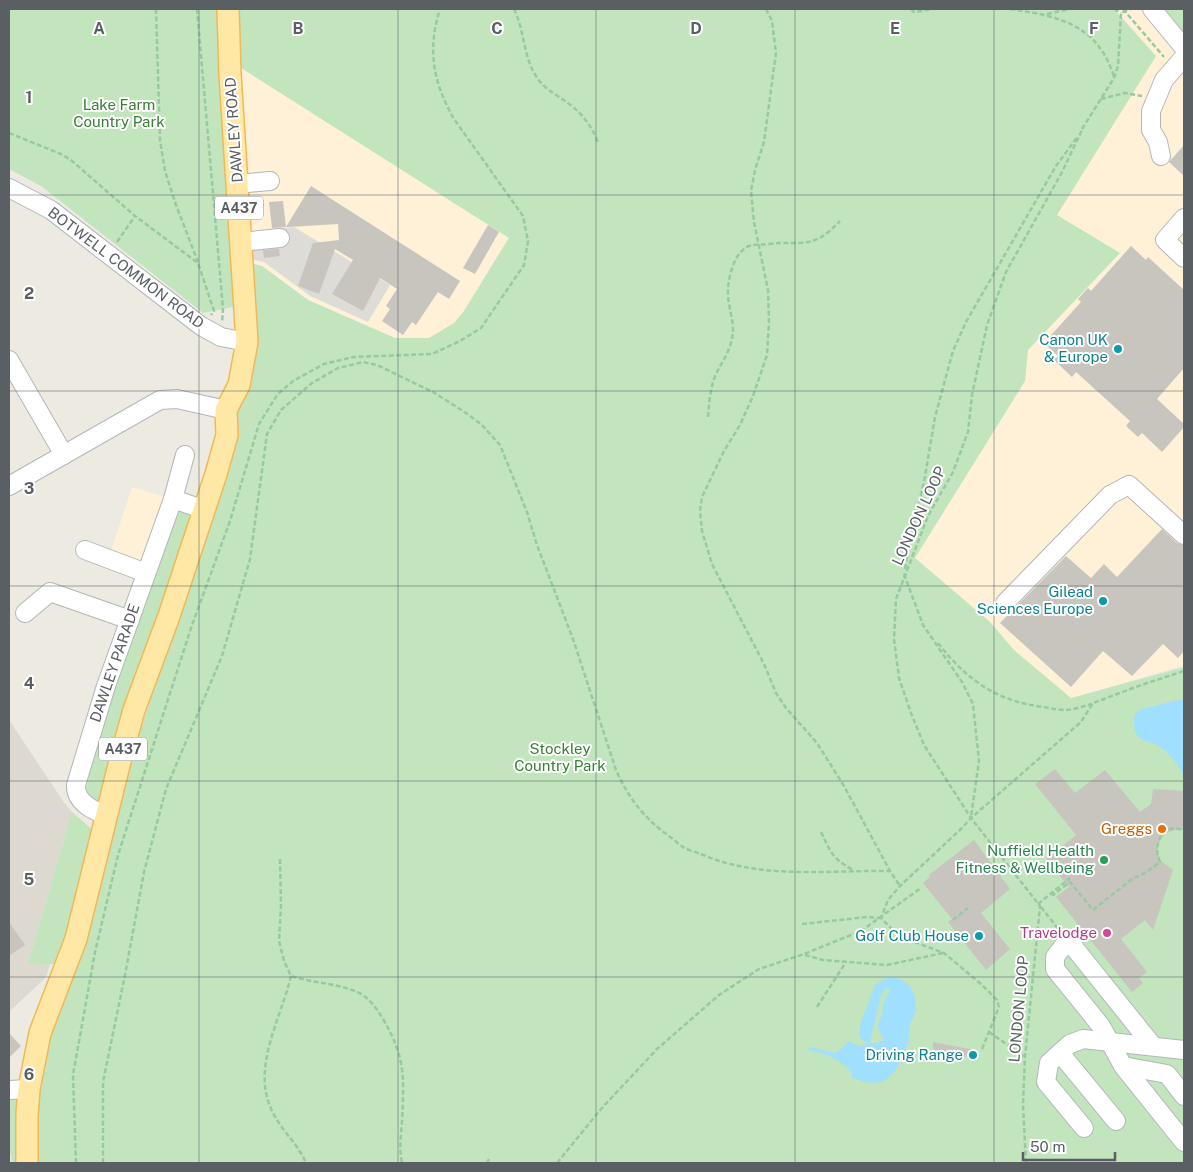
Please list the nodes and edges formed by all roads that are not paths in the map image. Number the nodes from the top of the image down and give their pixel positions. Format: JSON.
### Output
{"nodes":[{"id":1,"x":228,"y":9,"type":"edge"},
{"id":2,"x":1152,"y":9,"type":"edge"},
{"id":3,"x":1184,"y":48,"type":"edge"},
{"id":4,"x":1179,"y":63,"type":"edge"},
{"id":5,"x":1161,"y":156,"type":"dead end"},
{"id":6,"x":270,"y":181,"type":"dead end"},
{"id":7,"x":238,"y":184,"type":"junction"},
{"id":8,"x":9,"y":188,"type":"edge"},
{"id":9,"x":1184,"y":218,"type":"edge"},
{"id":10,"x":280,"y":238,"type":"dead end"},
{"id":11,"x":241,"y":242,"type":"junction"},
{"id":12,"x":1184,"y":258,"type":"edge"},
{"id":13,"x":246,"y":342,"type":"junction"},
{"id":14,"x":9,"y":360,"type":"edge"},
{"id":15,"x":226,"y":410,"type":"junction"},
{"id":16,"x":64,"y":455,"type":"junction"},
{"id":17,"x":185,"y":455,"type":"dead end"},
{"id":18,"x":9,"y":486,"type":"edge"},
{"id":19,"x":173,"y":499,"type":"junction"},
{"id":20,"x":204,"y":510,"type":"junction"},
{"id":21,"x":1184,"y":535,"type":"edge"},
{"id":22,"x":85,"y":550,"type":"dead end"},
{"id":23,"x":146,"y":573,"type":"junction"},
{"id":24,"x":1004,"y":603,"type":"dead end"},
{"id":25,"x":25,"y":613,"type":"dead end"},
{"id":26,"x":130,"y":620,"type":"junction"},
{"id":27,"x":107,"y":815,"type":"junction"},
{"id":28,"x":1110,"y":1042,"type":"junction"},
{"id":29,"x":1153,"y":1046,"type":"junction"},
{"id":30,"x":1184,"y":1050,"type":"edge"},
{"id":31,"x":1060,"y":1053,"type":"junction"},
{"id":32,"x":1122,"y":1066,"type":"junction"},
{"id":33,"x":19,"y":1090,"type":"edge"},
{"id":34,"x":1184,"y":1096,"type":"edge"},
{"id":35,"x":1116,"y":1122,"type":"dead end"},
{"id":36,"x":1084,"y":1128,"type":"dead end"},
{"id":37,"x":1184,"y":1142,"type":"edge"},
{"id":38,"x":27,"y":1163,"type":"edge"}],
"edges":[{"from":1,"to":7,"type":"main road","name":"DAWLEY ROAD","number":"A437"},
{"from":2,"to":3,"type":"street"},
{"from":4,"to":5,"type":"street"},
{"from":6,"to":7,"type":"street"},
{"from":7,"to":11,"type":"main road","name":"DAWLEY ROAD","number":"A437"},
{"from":8,"to":13,"type":"street","name":"BOTWELL COMMON ROAD"},
{"from":9,"to":12,"type":"street"},
{"from":10,"to":11,"type":"street"},
{"from":11,"to":13,"type":"main road","name":"DAWLEY ROAD","number":"A437"},
{"from":13,"to":15,"type":"main road","number":"A437"},
{"from":14,"to":16,"type":"street"},
{"from":15,"to":16,"type":"street"},
{"from":15,"to":20,"type":"main road","number":"A437"},
{"from":16,"to":18,"type":"street"},
{"from":17,"to":19,"type":"street","name":"DAWLEY PARADE"},
{"from":19,"to":20,"type":"street"},
{"from":19,"to":23,"type":"street","name":"DAWLEY PARADE"},
{"from":20,"to":27,"type":"main road","number":"A437"},
{"from":21,"to":24,"type":"street"},
{"from":22,"to":23,"type":"street"},
{"from":23,"to":26,"type":"street","name":"DAWLEY PARADE"},
{"from":25,"to":26,"type":"street"},
{"from":26,"to":27,"type":"street","name":"DAWLEY PARADE"},
{"from":27,"to":33,"type":"main road","number":"A437"},
{"from":28,"to":29,"type":"street"},
{"from":28,"to":29,"type":"street"},
{"from":28,"to":31,"type":"street"},
{"from":28,"to":32,"type":"street"},
{"from":29,"to":30,"type":"street"},
{"from":31,"to":35,"type":"street"},
{"from":31,"to":36,"type":"street"},
{"from":32,"to":34,"type":"street"},
{"from":32,"to":37,"type":"street"},
{"from":33,"to":38,"type":"main road","number":"A437"}]}
